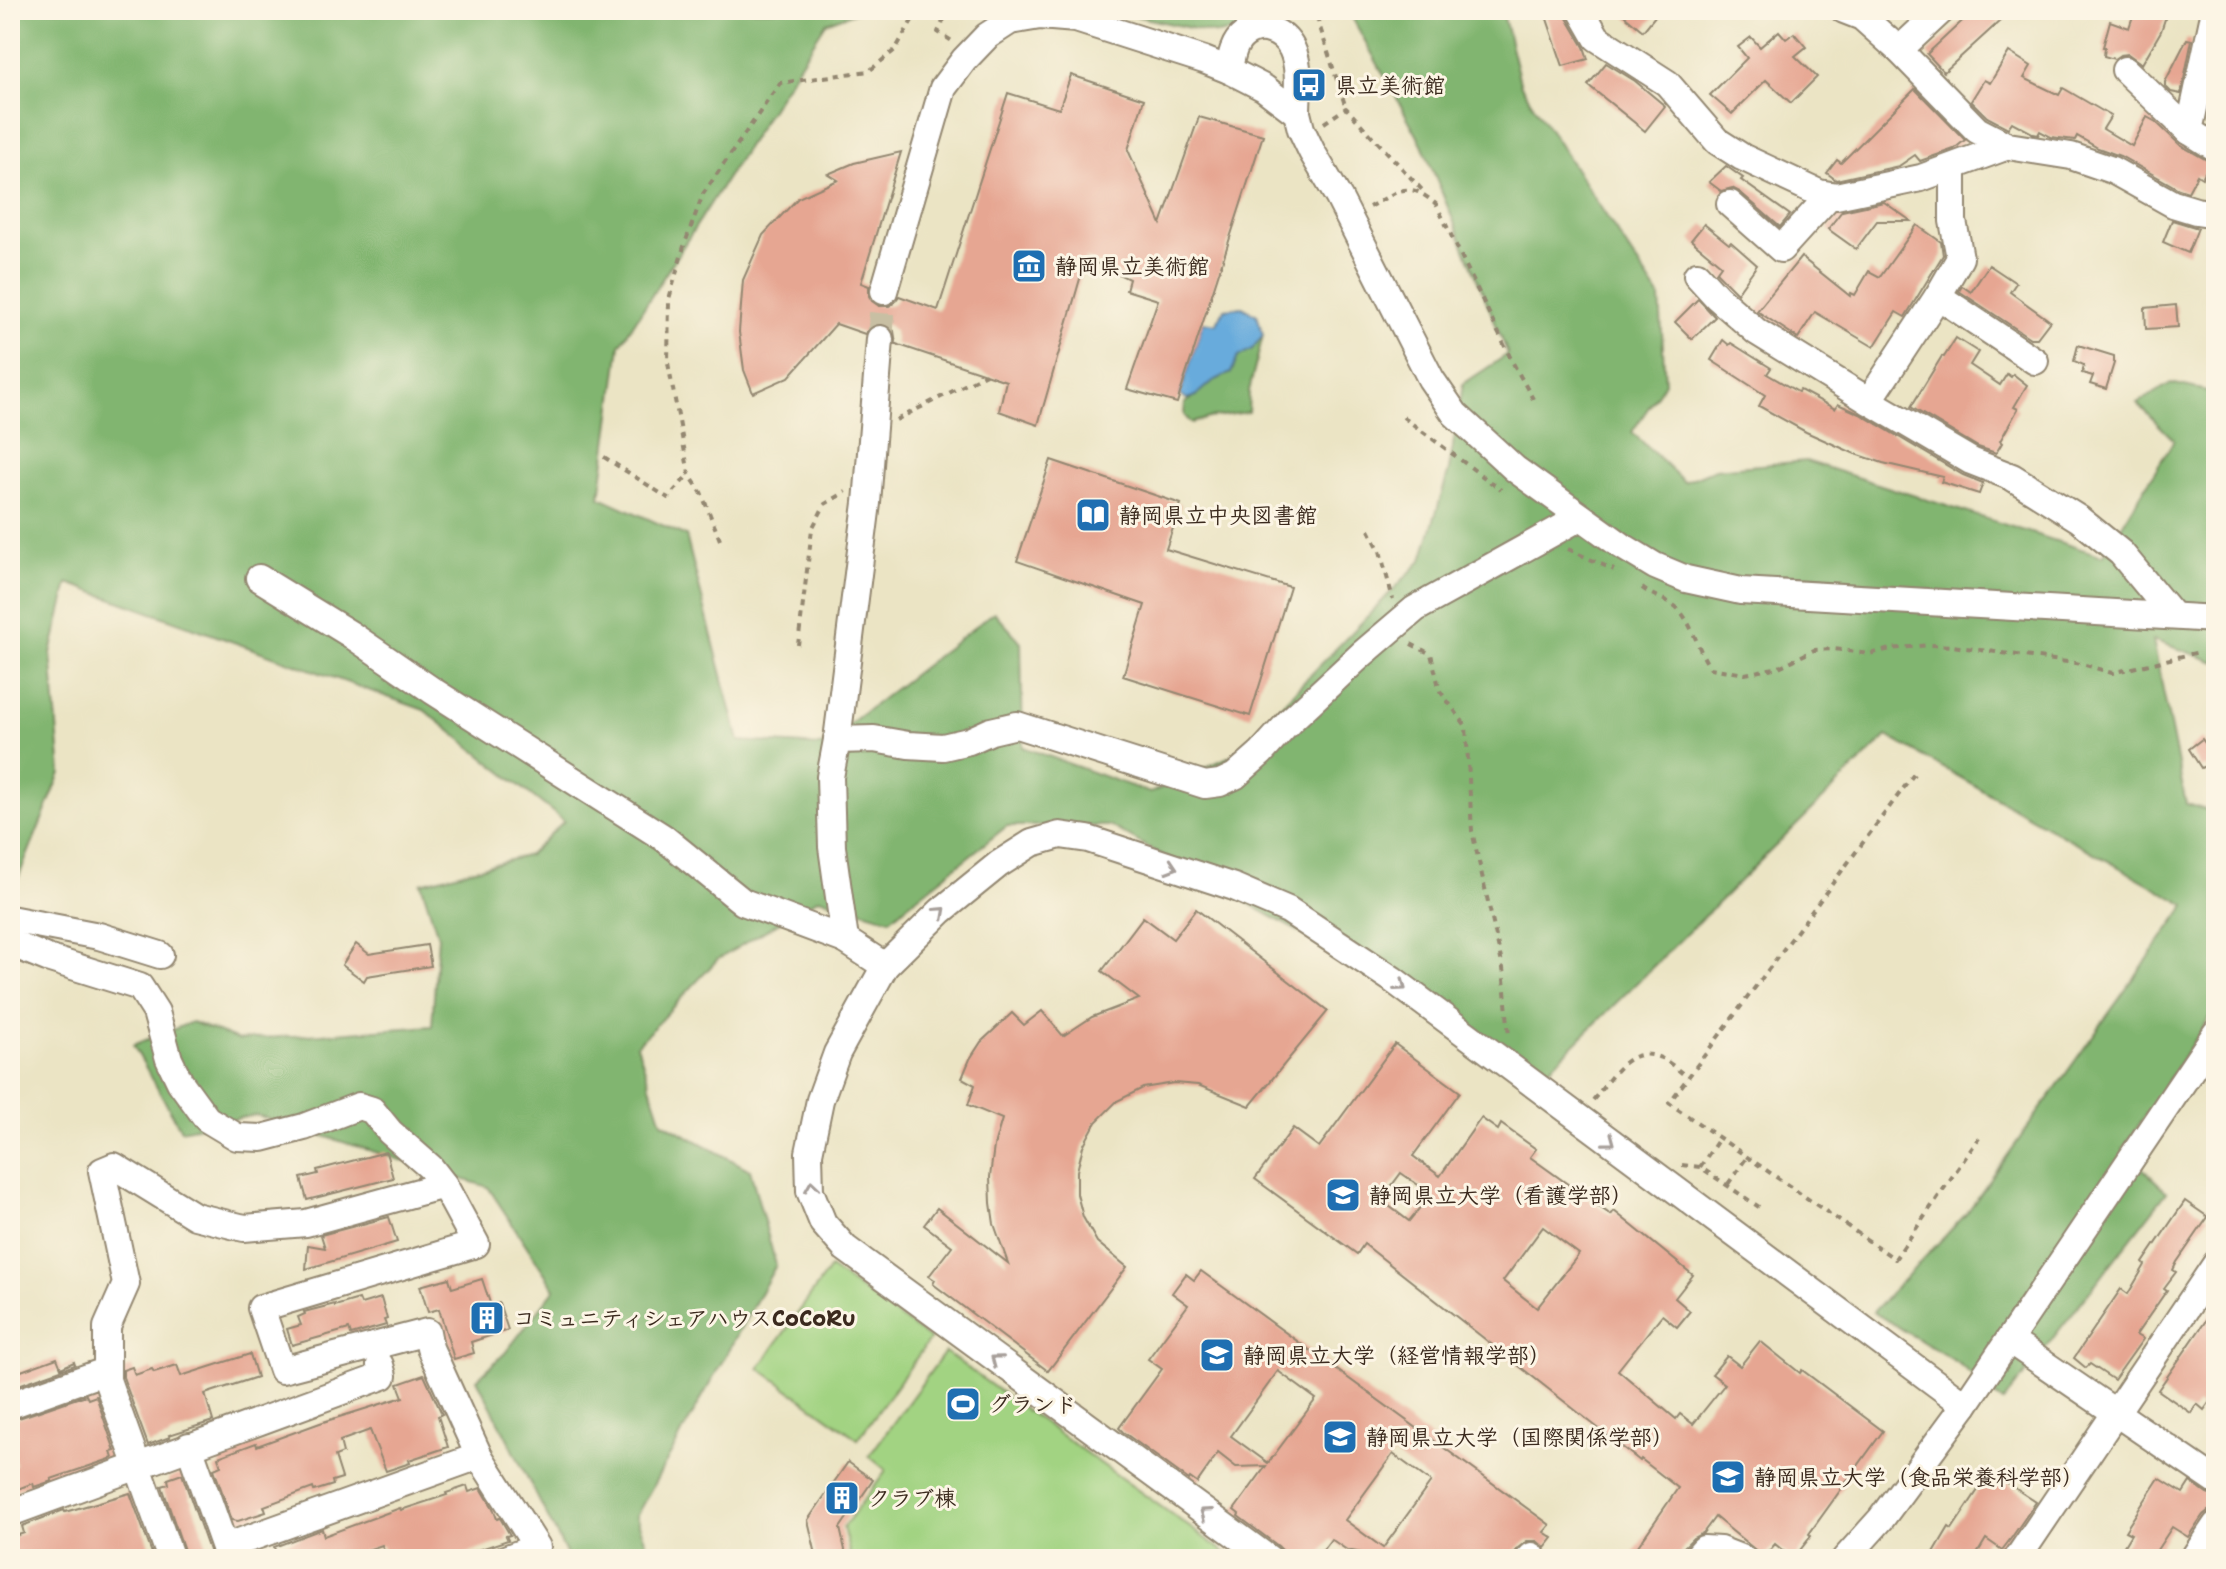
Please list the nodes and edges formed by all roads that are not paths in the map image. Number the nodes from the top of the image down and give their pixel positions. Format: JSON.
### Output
{"nodes":[{"id":1,"x":1581,"y":10,"type":"edge"},
{"id":2,"x":1844,"y":10,"type":"edge"},
{"id":3,"x":1942,"y":10,"type":"edge"},
{"id":4,"x":2215,"y":10,"type":"edge"},
{"id":5,"x":1899,"y":50,"type":"junction"},
{"id":6,"x":1229,"y":70,"type":"junction"},
{"id":7,"x":2125,"y":70,"type":"dead end"},
{"id":8,"x":1308,"y":122,"type":"junction"},
{"id":9,"x":2189,"y":131,"type":"junction"},
{"id":10,"x":2008,"y":146,"type":"junction"},
{"id":11,"x":2216,"y":148,"type":"edge"},
{"id":12,"x":1953,"y":168,"type":"junction"},
{"id":13,"x":1830,"y":195,"type":"junction"},
{"id":14,"x":1730,"y":204,"type":"dead end"},
{"id":15,"x":2216,"y":214,"type":"edge"},
{"id":16,"x":1697,"y":275,"type":"dead end"},
{"id":17,"x":884,"y":291,"type":"tunnel mouth"},
{"id":18,"x":1938,"y":296,"type":"junction"},
{"id":19,"x":880,"y":339,"type":"tunnel mouth"},
{"id":20,"x":2035,"y":361,"type":"dead end"},
{"id":21,"x":1869,"y":401,"type":"junction"},
{"id":22,"x":1581,"y":517,"type":"junction"},
{"id":23,"x":259,"y":578,"type":"dead end"},
{"id":24,"x":2173,"y":616,"type":"junction"},
{"id":25,"x":2216,"y":619,"type":"edge"},
{"id":26,"x":837,"y":740,"type":"junction"},
{"id":27,"x":10,"y":919,"type":"edge"},
{"id":28,"x":845,"y":940,"type":"junction"},
{"id":29,"x":10,"y":943,"type":"edge"},
{"id":30,"x":160,"y":955,"type":"dead end"},
{"id":31,"x":885,"y":966,"type":"junction"},
{"id":32,"x":2216,"y":1033,"type":"edge"},
{"id":33,"x":444,"y":1185,"type":"junction"},
{"id":34,"x":2216,"y":1264,"type":"edge"},
{"id":35,"x":2009,"y":1340,"type":"junction"},
{"id":36,"x":380,"y":1365,"type":"dead end"},
{"id":37,"x":107,"y":1380,"type":"junction"},
{"id":38,"x":10,"y":1405,"type":"edge"},
{"id":39,"x":1965,"y":1405,"type":"junction"},
{"id":40,"x":2117,"y":1413,"type":"junction"},
{"id":41,"x":189,"y":1446,"type":"junction"},
{"id":42,"x":479,"y":1456,"type":"junction"},
{"id":43,"x":139,"y":1466,"type":"junction"},
{"id":44,"x":2216,"y":1481,"type":"edge"},
{"id":45,"x":10,"y":1513,"type":"edge"},
{"id":46,"x":2216,"y":1525,"type":"edge"},
{"id":47,"x":227,"y":1553,"type":"edge"},
{"id":48,"x":171,"y":1559,"type":"edge"},
{"id":49,"x":505,"y":1559,"type":"edge"},
{"id":50,"x":1269,"y":1559,"type":"edge"},
{"id":51,"x":1695,"y":1559,"type":"edge"},
{"id":52,"x":1743,"y":1559,"type":"edge"},
{"id":53,"x":1845,"y":1559,"type":"edge"},
{"id":54,"x":2017,"y":1559,"type":"edge"},
{"id":55,"x":2193,"y":1559,"type":"edge"}],
"edges":[{"from":1,"to":13,"type":"street"},
{"from":2,"to":5,"type":"street"},
{"from":3,"to":5,"type":"street"},
{"from":4,"to":9,"type":"street"},
{"from":5,"to":10,"type":"street"},
{"from":6,"to":8,"type":"street"},
{"from":6,"to":8,"type":"street"},
{"from":6,"to":17,"type":"street"},
{"from":7,"to":9,"type":"street"},
{"from":8,"to":22,"type":"street"},
{"from":9,"to":11,"type":"street"},
{"from":10,"to":12,"type":"street"},
{"from":10,"to":15,"type":"street"},
{"from":12,"to":13,"type":"street"},
{"from":12,"to":18,"type":"street"},
{"from":13,"to":14,"type":"street"},
{"from":16,"to":21,"type":"street"},
{"from":18,"to":20,"type":"street"},
{"from":18,"to":21,"type":"street"},
{"from":19,"to":26,"type":"street"},
{"from":21,"to":24,"type":"street"},
{"from":22,"to":24,"type":"street"},
{"from":22,"to":26,"type":"street"},
{"from":23,"to":28,"type":"street"},
{"from":24,"to":25,"type":"street"},
{"from":26,"to":28,"type":"street"},
{"from":27,"to":30,"type":"street"},
{"from":28,"to":31,"type":"street"},
{"from":29,"to":33,"type":"street"},
{"from":31,"to":39,"type":"street","one_way":true},
{"from":50,"to":31,"type":"street","one_way":true},
{"from":32,"to":35,"type":"street"},
{"from":33,"to":37,"type":"street"},
{"from":33,"to":42,"type":"street"},
{"from":34,"to":40,"type":"street"},
{"from":35,"to":39,"type":"street"},
{"from":35,"to":40,"type":"street"},
{"from":36,"to":41,"type":"street"},
{"from":37,"to":38,"type":"street"},
{"from":37,"to":43,"type":"street"},
{"from":39,"to":53,"type":"street"},
{"from":40,"to":44,"type":"street"},
{"from":40,"to":54,"type":"street"},
{"from":41,"to":43,"type":"street"},
{"from":41,"to":47,"type":"street"},
{"from":42,"to":47,"type":"street"},
{"from":42,"to":49,"type":"street"},
{"from":43,"to":45,"type":"street"},
{"from":43,"to":48,"type":"street"},
{"from":46,"to":55,"type":"street"},
{"from":51,"to":52,"type":"street"}]}
